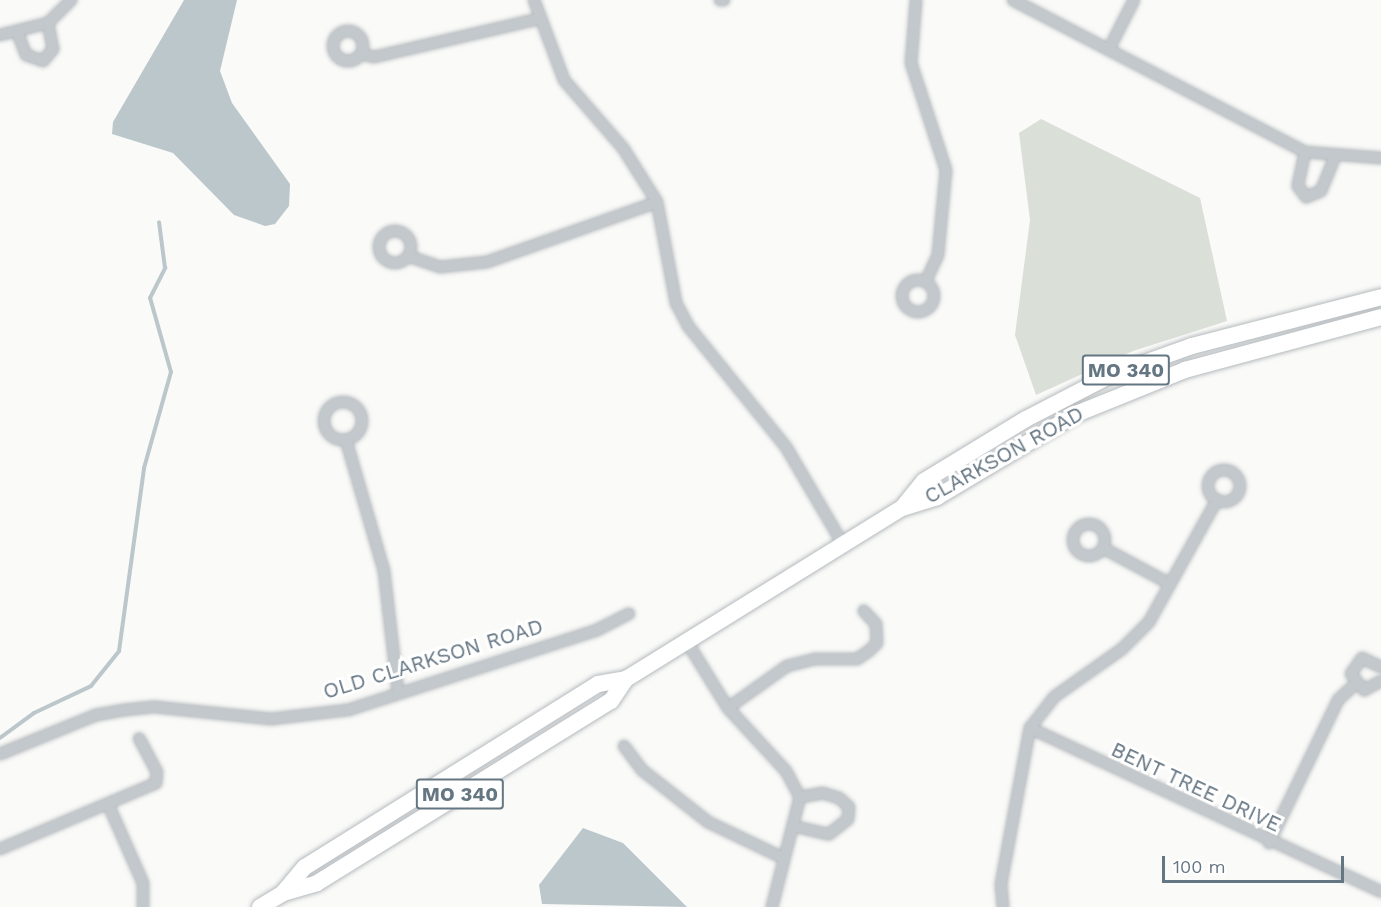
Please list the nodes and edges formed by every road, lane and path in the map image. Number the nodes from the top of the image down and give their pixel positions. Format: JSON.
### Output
{"nodes":[{"id":1,"x":71,"y":0,"type":"edge"},
{"id":2,"x":534,"y":0,"type":"edge"},
{"id":3,"x":916,"y":0,"type":"edge"},
{"id":4,"x":1012,"y":0,"type":"edge"},
{"id":5,"x":1134,"y":0,"type":"edge"},
{"id":6,"x":538,"y":19,"type":"junction"},
{"id":7,"x":48,"y":23,"type":"junction"},
{"id":8,"x":18,"y":34,"type":"junction"},
{"id":9,"x":0,"y":35,"type":"edge"},
{"id":10,"x":1109,"y":49,"type":"junction"},
{"id":11,"x":361,"y":54,"type":"dead end"},
{"id":12,"x":1305,"y":152,"type":"junction"},
{"id":13,"x":1334,"y":158,"type":"junction"},
{"id":14,"x":1381,"y":158,"type":"edge"},
{"id":15,"x":657,"y":202,"type":"junction"},
{"id":16,"x":408,"y":256,"type":"dead end"},
{"id":17,"x":926,"y":281,"type":"dead end"},
{"id":18,"x":1381,"y":297,"type":"edge"},
{"id":19,"x":1381,"y":317,"type":"edge"},
{"id":20,"x":346,"y":440,"type":"dead end"},
{"id":21,"x":1217,"y":500,"type":"dead end"},
{"id":22,"x":902,"y":508,"type":"junction"},
{"id":23,"x":843,"y":544,"type":"junction"},
{"id":24,"x":1103,"y":548,"type":"dead end"},
{"id":25,"x":1170,"y":584,"type":"junction"},
{"id":26,"x":864,"y":611,"type":"dead end"},
{"id":27,"x":629,"y":614,"type":"dead end"},
{"id":28,"x":687,"y":642,"type":"junction"},
{"id":29,"x":1381,"y":667,"type":"edge"},
{"id":30,"x":1381,"y":681,"type":"edge"},
{"id":31,"x":1354,"y":684,"type":"junction"},
{"id":32,"x":398,"y":692,"type":"junction"},
{"id":33,"x":728,"y":708,"type":"junction"},
{"id":34,"x":1030,"y":728,"type":"junction"},
{"id":35,"x":139,"y":738,"type":"dead end"},
{"id":36,"x":624,"y":746,"type":"dead end"},
{"id":37,"x":0,"y":754,"type":"edge"},
{"id":38,"x":800,"y":797,"type":"junction"},
{"id":39,"x":108,"y":804,"type":"junction"},
{"id":40,"x":793,"y":826,"type":"junction"},
{"id":41,"x":1269,"y":843,"type":"junction"},
{"id":42,"x":0,"y":849,"type":"edge"},
{"id":43,"x":781,"y":857,"type":"junction"},
{"id":44,"x":1381,"y":892,"type":"edge"},
{"id":45,"x":142,"y":907,"type":"edge"},
{"id":46,"x":260,"y":907,"type":"edge"},
{"id":47,"x":772,"y":907,"type":"edge"},
{"id":48,"x":1003,"y":907,"type":"edge"}],
"edges":[{"from":1,"to":7,"type":"street"},
{"from":2,"to":6,"type":"street"},
{"from":3,"to":17,"type":"street"},
{"from":4,"to":10,"type":"street"},
{"from":5,"to":10,"type":"street"},
{"from":6,"to":11,"type":"street"},
{"from":6,"to":15,"type":"street"},
{"from":7,"to":8,"type":"street"},
{"from":7,"to":8,"type":"street"},
{"from":8,"to":9,"type":"street"},
{"from":10,"to":12,"type":"street"},
{"from":12,"to":13,"type":"street"},
{"from":12,"to":13,"type":"street"},
{"from":13,"to":14,"type":"street"},
{"from":15,"to":16,"type":"street"},
{"from":15,"to":23,"type":"street"},
{"from":18,"to":22,"type":"main road","name":"CLARKSON ROAD","number":"MO 340"},
{"from":19,"to":22,"type":"main road","name":"CLARKSON ROAD","number":"MO 340"},
{"from":20,"to":32,"type":"street"},
{"from":21,"to":25,"type":"street"},
{"from":22,"to":23,"type":"main road","name":"CLARKSON ROAD","number":"MO 340"},
{"from":23,"to":28,"type":"main road","name":"CLARKSON ROAD","number":"MO 340"},
{"from":24,"to":25,"type":"street"},
{"from":25,"to":34,"type":"street"},
{"from":26,"to":33,"type":"street"},
{"from":27,"to":32,"type":"street","name":"OLD CLARKSON ROAD"},
{"from":28,"to":33,"type":"street"},
{"from":28,"to":46,"type":"main road","name":"CLARKSON ROAD","number":"MO 340"},
{"from":29,"to":31,"type":"street"},
{"from":30,"to":31,"type":"street"},
{"from":31,"to":41,"type":"street"},
{"from":32,"to":37,"type":"street","name":"OLD CLARKSON ROAD"},
{"from":33,"to":38,"type":"street"},
{"from":34,"to":41,"type":"street","name":"BENT TREE DRIVE"},
{"from":34,"to":48,"type":"street"},
{"from":35,"to":39,"type":"street"},
{"from":36,"to":43,"type":"street"},
{"from":38,"to":40,"type":"street"},
{"from":38,"to":40,"type":"street"},
{"from":39,"to":42,"type":"street"},
{"from":39,"to":45,"type":"street"},
{"from":40,"to":43,"type":"street"},
{"from":41,"to":44,"type":"street","name":"BENT TREE DRIVE"},
{"from":43,"to":47,"type":"street"}]}
